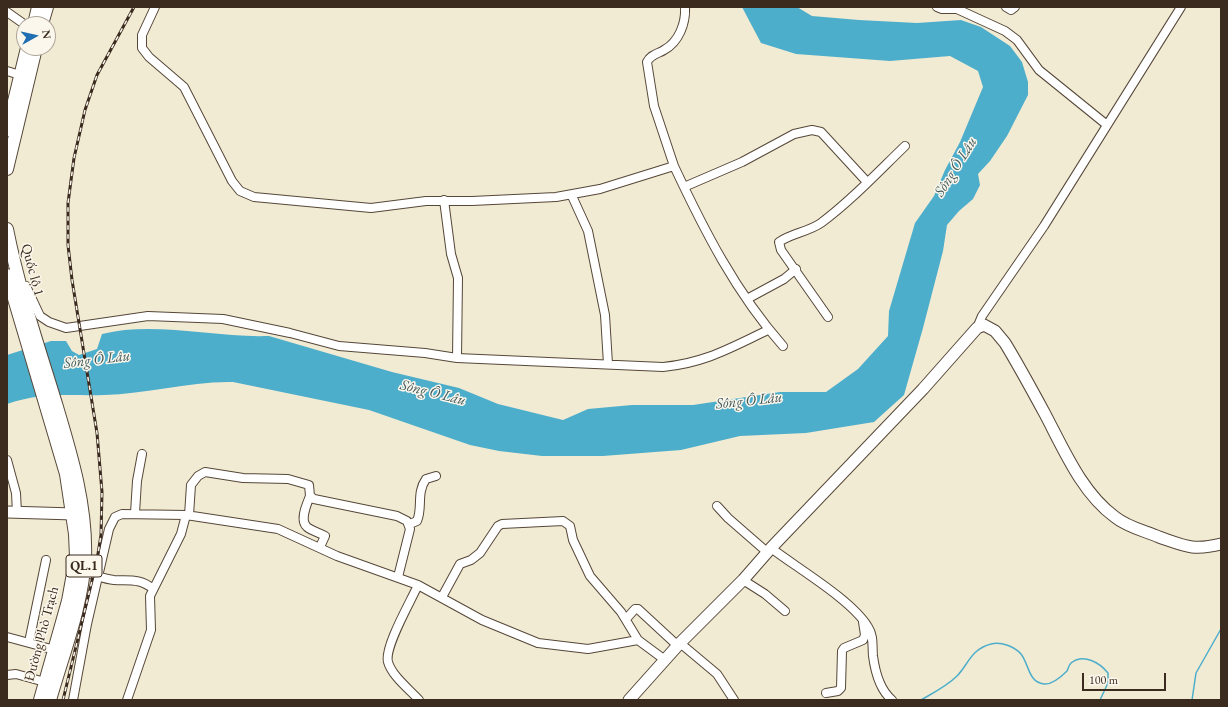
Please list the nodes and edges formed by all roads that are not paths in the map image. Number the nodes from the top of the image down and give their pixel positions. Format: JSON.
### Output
{"nodes":[{"id":1,"x":155,"y":7,"type":"edge"},
{"id":2,"x":685,"y":7,"type":"edge"},
{"id":3,"x":937,"y":7,"type":"edge"},
{"id":4,"x":1006,"y":7,"type":"edge"},
{"id":5,"x":1014,"y":7,"type":"edge"},
{"id":6,"x":1181,"y":7,"type":"edge"},
{"id":7,"x":958,"y":8,"type":"edge"},
{"id":8,"x":7,"y":12,"type":"edge"},
{"id":9,"x":16,"y":18,"type":"edge"},
{"id":10,"x":25,"y":56,"type":"edge"},
{"id":11,"x":34,"y":56,"type":"edge"},
{"id":12,"x":7,"y":71,"type":"edge"},
{"id":13,"x":20,"y":75,"type":"junction"},
{"id":14,"x":11,"y":94,"type":"edge"},
{"id":15,"x":1106,"y":125,"type":"junction"},
{"id":16,"x":7,"y":130,"type":"edge"},
{"id":17,"x":905,"y":146,"type":"dead end"},
{"id":18,"x":674,"y":166,"type":"junction"},
{"id":19,"x":7,"y":169,"type":"edge"},
{"id":20,"x":867,"y":182,"type":"junction"},
{"id":21,"x":684,"y":187,"type":"junction"},
{"id":22,"x":572,"y":196,"type":"junction"},
{"id":23,"x":444,"y":200,"type":"junction"},
{"id":24,"x":7,"y":229,"type":"edge"},
{"id":25,"x":10,"y":244,"type":"junction"},
{"id":26,"x":796,"y":269,"type":"junction"},
{"id":27,"x":7,"y":276,"type":"edge"},
{"id":28,"x":747,"y":299,"type":"junction"},
{"id":29,"x":828,"y":316,"type":"dead end"},
{"id":30,"x":25,"y":320,"type":"junction"},
{"id":31,"x":977,"y":328,"type":"junction"},
{"id":32,"x":768,"y":330,"type":"junction"},
{"id":33,"x":782,"y":346,"type":"dead end"},
{"id":34,"x":457,"y":358,"type":"junction"},
{"id":35,"x":608,"y":364,"type":"junction"},
{"id":36,"x":59,"y":432,"type":"junction"},
{"id":37,"x":142,"y":454,"type":"dead end"},
{"id":38,"x":7,"y":460,"type":"edge"},
{"id":39,"x":436,"y":476,"type":"dead end"},
{"id":40,"x":310,"y":496,"type":"junction"},
{"id":41,"x":717,"y":506,"type":"dead end"},
{"id":42,"x":12,"y":513,"type":"edge"},
{"id":43,"x":135,"y":513,"type":"junction"},
{"id":44,"x":74,"y":514,"type":"junction"},
{"id":45,"x":188,"y":515,"type":"junction"},
{"id":46,"x":410,"y":524,"type":"junction"},
{"id":47,"x":1221,"y":544,"type":"edge"},
{"id":48,"x":320,"y":547,"type":"junction"},
{"id":49,"x":769,"y":550,"type":"junction"},
{"id":50,"x":46,"y":560,"type":"dead end"},
{"id":51,"x":83,"y":572,"type":"junction"},
{"id":52,"x":99,"y":576,"type":"junction"},
{"id":53,"x":398,"y":577,"type":"junction"},
{"id":54,"x":743,"y":580,"type":"junction"},
{"id":55,"x":418,"y":585,"type":"junction"},
{"id":56,"x":153,"y":589,"type":"junction"},
{"id":57,"x":442,"y":597,"type":"junction"},
{"id":58,"x":73,"y":602,"type":"junction"},
{"id":59,"x":785,"y":611,"type":"dead end"},
{"id":60,"x":626,"y":619,"type":"junction"},
{"id":61,"x":862,"y":619,"type":"junction"},
{"id":62,"x":7,"y":637,"type":"edge"},
{"id":63,"x":638,"y":640,"type":"junction"},
{"id":64,"x":28,"y":642,"type":"junction"},
{"id":65,"x":679,"y":644,"type":"junction"},
{"id":66,"x":55,"y":650,"type":"junction"},
{"id":67,"x":665,"y":660,"type":"junction"},
{"id":68,"x":7,"y":675,"type":"edge"},
{"id":69,"x":45,"y":682,"type":"junction"},
{"id":70,"x":826,"y":693,"type":"dead end"},
{"id":71,"x":46,"y":698,"type":"edge"},
{"id":72,"x":73,"y":700,"type":"edge"},
{"id":73,"x":127,"y":700,"type":"edge"},
{"id":74,"x":419,"y":700,"type":"edge"},
{"id":75,"x":629,"y":700,"type":"edge"},
{"id":76,"x":734,"y":700,"type":"edge"},
{"id":77,"x":892,"y":700,"type":"edge"}],
"edges":[{"from":1,"to":23,"type":"street"},
{"from":2,"to":18,"type":"street"},
{"from":3,"to":7,"type":"street"},
{"from":4,"to":5,"type":"street"},
{"from":6,"to":15,"type":"street"},
{"from":7,"to":15,"type":"street"},
{"from":8,"to":9,"type":"street"},
{"from":10,"to":13,"type":"highway"},
{"from":11,"to":19,"type":"highway"},
{"from":12,"to":13,"type":"street"},
{"from":13,"to":14,"type":"highway"},
{"from":14,"to":16,"type":"highway"},
{"from":15,"to":31,"type":"street"},
{"from":17,"to":20,"type":"street"},
{"from":18,"to":21,"type":"street"},
{"from":18,"to":22,"type":"street"},
{"from":20,"to":21,"type":"street"},
{"from":20,"to":26,"type":"street"},
{"from":21,"to":28,"type":"street"},
{"from":22,"to":23,"type":"street"},
{"from":22,"to":35,"type":"street"},
{"from":23,"to":34,"type":"street"},
{"from":24,"to":25,"type":"highway","name":"Quốc lộ 1","number":"QL.1"},
{"from":25,"to":30,"type":"highway","name":"Quốc lộ 1","number":"QL.1"},
{"from":25,"to":34,"type":"street"},
{"from":26,"to":28,"type":"street"},
{"from":26,"to":29,"type":"street"},
{"from":27,"to":30,"type":"highway","name":"Quốc lộ 1","number":"QL.1"},
{"from":28,"to":32,"type":"street"},
{"from":30,"to":36,"type":"highway","number":"QL.1"},
{"from":31,"to":47,"type":"main road"},
{"from":31,"to":49,"type":"main road"},
{"from":32,"to":33,"type":"street"},
{"from":32,"to":35,"type":"street"},
{"from":34,"to":35,"type":"street"},
{"from":36,"to":44,"type":"highway","name":"Đường Phò Trạch","number":"QL.1"},
{"from":36,"to":51,"type":"highway","name":"Đường Phò Trạch","number":"QL.1"},
{"from":37,"to":43,"type":"street"},
{"from":38,"to":42,"type":"street"},
{"from":39,"to":46,"type":"street"},
{"from":40,"to":45,"type":"street"},
{"from":40,"to":46,"type":"street"},
{"from":40,"to":48,"type":"street"},
{"from":41,"to":49,"type":"street"},
{"from":42,"to":44,"type":"main road"},
{"from":43,"to":45,"type":"street"},
{"from":43,"to":52,"type":"street"},
{"from":44,"to":58,"type":"highway","name":"Đường Phò Trạch","number":"QL.1"},
{"from":45,"to":48,"type":"street"},
{"from":45,"to":56,"type":"street"},
{"from":46,"to":53,"type":"street"},
{"from":48,"to":53,"type":"street"},
{"from":49,"to":54,"type":"main road"},
{"from":49,"to":61,"type":"street"},
{"from":50,"to":64,"type":"street"},
{"from":51,"to":52,"type":"street"},
{"from":51,"to":58,"type":"highway","name":"Đường Phò Trạch","number":"QL.1"},
{"from":52,"to":56,"type":"street"},
{"from":52,"to":72,"type":"street"},
{"from":53,"to":55,"type":"street"},
{"from":54,"to":59,"type":"street"},
{"from":54,"to":65,"type":"main road"},
{"from":55,"to":57,"type":"street"},
{"from":55,"to":74,"type":"street"},
{"from":56,"to":73,"type":"street"},
{"from":57,"to":60,"type":"street"},
{"from":57,"to":63,"type":"street"},
{"from":58,"to":66,"type":"highway","name":"Đường Phò Trạch","number":"QL.1"},
{"from":58,"to":71,"type":"highway","name":"Đường Phò Trạch","number":"QL.1"},
{"from":60,"to":63,"type":"street"},
{"from":60,"to":65,"type":"street"},
{"from":61,"to":70,"type":"street"},
{"from":61,"to":77,"type":"street"},
{"from":62,"to":64,"type":"street"},
{"from":63,"to":67,"type":"street"},
{"from":64,"to":66,"type":"street"},
{"from":65,"to":67,"type":"main road"},
{"from":65,"to":76,"type":"street"},
{"from":66,"to":69,"type":"highway","name":"Đường Phò Trạch","number":"QL.1"},
{"from":67,"to":75,"type":"main road"},
{"from":68,"to":69,"type":"street"},
{"from":69,"to":71,"type":"highway","name":"Đường Phò Trạch","number":"QL.1"}]}
